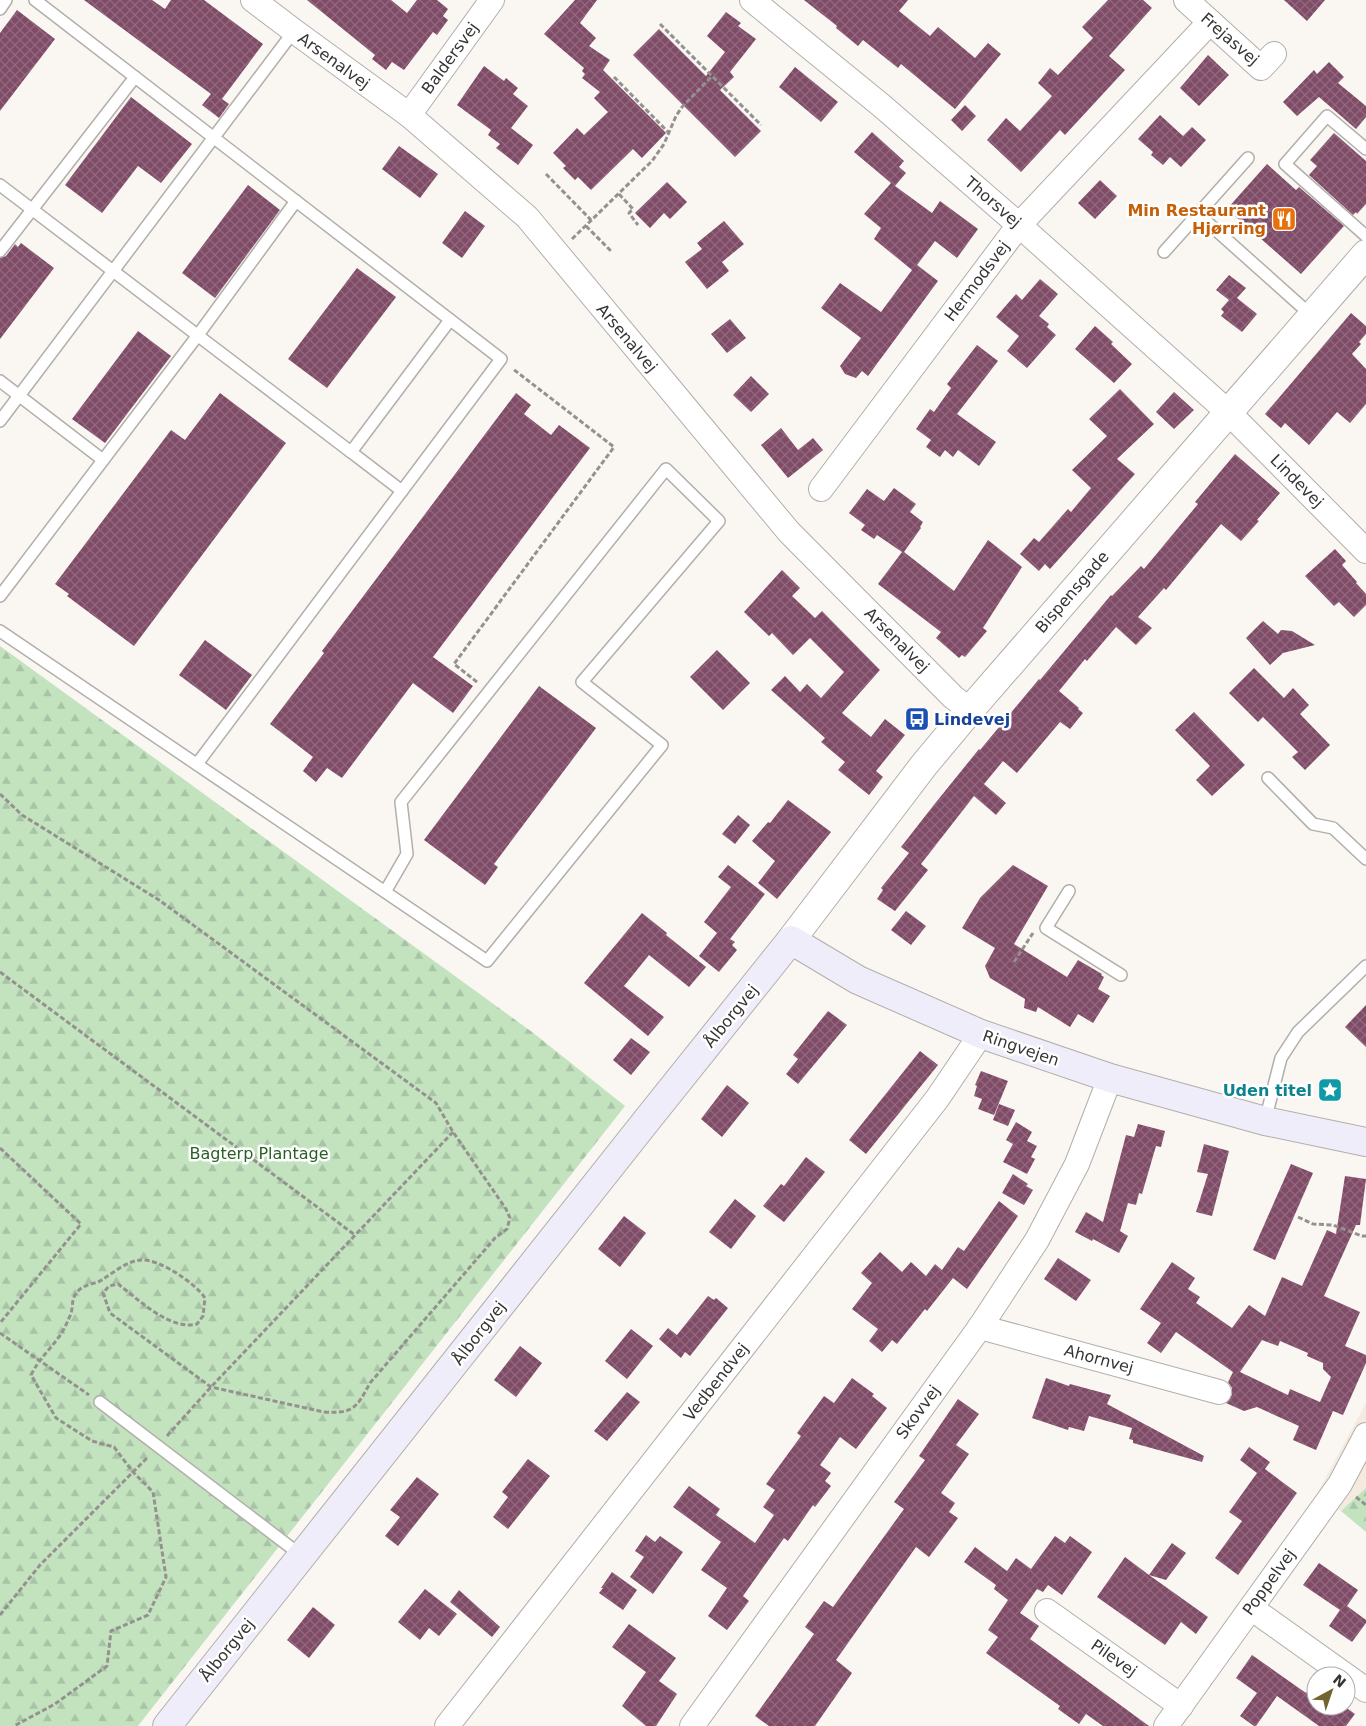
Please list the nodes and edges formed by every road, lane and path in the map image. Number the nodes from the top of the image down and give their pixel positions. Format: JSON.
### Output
{"nodes":[{"id":1,"x":6,"y":0,"type":"edge"},
{"id":2,"x":35,"y":0,"type":"edge"},
{"id":3,"x":253,"y":0,"type":"edge"},
{"id":4,"x":492,"y":0,"type":"edge"},
{"id":5,"x":752,"y":0,"type":"edge"},
{"id":6,"x":1186,"y":0,"type":"edge"},
{"id":7,"x":0,"y":9,"type":"edge"},
{"id":8,"x":1210,"y":22,"type":"junction"},
{"id":9,"x":660,"y":24,"type":"dead end"},
{"id":10,"x":294,"y":31,"type":"junction"},
{"id":11,"x":1274,"y":54,"type":"dead end"},
{"id":12,"x":712,"y":76,"type":"junction"},
{"id":13,"x":136,"y":77,"type":"junction"},
{"id":14,"x":614,"y":77,"type":"dead end"},
{"id":15,"x":409,"y":115,"type":"junction"},
{"id":16,"x":761,"y":125,"type":"dead end"},
{"id":17,"x":669,"y":133,"type":"junction"},
{"id":18,"x":214,"y":137,"type":"junction"},
{"id":19,"x":1366,"y":149,"type":"edge"},
{"id":20,"x":1248,"y":158,"type":"dead end"},
{"id":21,"x":546,"y":174,"type":"dead end"},
{"id":22,"x":0,"y":185,"type":"edge"},
{"id":23,"x":619,"y":194,"type":"junction"},
{"id":24,"x":296,"y":201,"type":"junction"},
{"id":25,"x":31,"y":209,"type":"junction"},
{"id":26,"x":1198,"y":214,"type":"junction"},
{"id":27,"x":591,"y":220,"type":"junction"},
{"id":28,"x":638,"y":225,"type":"dead end"},
{"id":29,"x":1019,"y":225,"type":"junction"},
{"id":30,"x":586,"y":226,"type":"junction"},
{"id":31,"x":1366,"y":236,"type":"edge"},
{"id":32,"x":0,"y":251,"type":"edge"},
{"id":33,"x":612,"y":251,"type":"dead end"},
{"id":34,"x":1164,"y":252,"type":"dead end"},
{"id":35,"x":557,"y":254,"type":"junction"},
{"id":36,"x":1364,"y":261,"type":"edge"},
{"id":37,"x":113,"y":271,"type":"junction"},
{"id":38,"x":1312,"y":316,"type":"junction"},
{"id":39,"x":450,"y":320,"type":"junction"},
{"id":40,"x":198,"y":335,"type":"junction"},
{"id":41,"x":501,"y":359,"type":"junction"},
{"id":42,"x":0,"y":381,"type":"edge"},
{"id":43,"x":19,"y":395,"type":"junction"},
{"id":44,"x":1228,"y":412,"type":"junction"},
{"id":45,"x":0,"y":421,"type":"edge"},
{"id":46,"x":350,"y":452,"type":"junction"},
{"id":47,"x":103,"y":460,"type":"junction"},
{"id":48,"x":821,"y":488,"type":"dead end"},
{"id":49,"x":402,"y":491,"type":"junction"},
{"id":50,"x":1366,"y":551,"type":"edge"},
{"id":51,"x":0,"y":596,"type":"edge"},
{"id":52,"x":0,"y":631,"type":"edge"},
{"id":53,"x":489,"y":692,"type":"junction"},
{"id":54,"x":970,"y":710,"type":"junction"},
{"id":55,"x":196,"y":764,"type":"junction"},
{"id":56,"x":1268,"y":778,"type":"dead end"},
{"id":57,"x":0,"y":794,"type":"edge"},
{"id":58,"x":1366,"y":860,"type":"edge"},
{"id":59,"x":1069,"y":891,"type":"dead end"},
{"id":60,"x":385,"y":892,"type":"junction"},
{"id":61,"x":1046,"y":928,"type":"junction"},
{"id":62,"x":791,"y":940,"type":"junction"},
{"id":63,"x":1014,"y":962,"type":"dead end"},
{"id":64,"x":1366,"y":966,"type":"edge"},
{"id":65,"x":0,"y":972,"type":"edge"},
{"id":66,"x":1121,"y":976,"type":"dead end"},
{"id":67,"x":981,"y":1034,"type":"junction"},
{"id":68,"x":1110,"y":1078,"type":"junction"},
{"id":69,"x":1265,"y":1121,"type":"junction"},
{"id":70,"x":453,"y":1132,"type":"junction"},
{"id":71,"x":1366,"y":1142,"type":"edge"},
{"id":72,"x":0,"y":1148,"type":"edge"},
{"id":73,"x":1298,"y":1217,"type":"dead end"},
{"id":74,"x":355,"y":1235,"type":"junction"},
{"id":75,"x":1366,"y":1236,"type":"edge"},
{"id":76,"x":0,"y":1323,"type":"edge"},
{"id":77,"x":980,"y":1326,"type":"junction"},
{"id":78,"x":0,"y":1333,"type":"edge"},
{"id":79,"x":38,"y":1361,"type":"junction"},
{"id":80,"x":211,"y":1387,"type":"junction"},
{"id":81,"x":1219,"y":1392,"type":"dead end"},
{"id":82,"x":100,"y":1402,"type":"joint"},
{"id":83,"x":1366,"y":1435,"type":"edge"},
{"id":84,"x":158,"y":1446,"type":"junction"},
{"id":85,"x":133,"y":1472,"type":"junction"},
{"id":86,"x":302,"y":1556,"type":"junction"},
{"id":87,"x":1251,"y":1608,"type":"junction"},
{"id":88,"x":1047,"y":1611,"type":"dead end"},
{"id":89,"x":0,"y":1615,"type":"edge"},
{"id":90,"x":1366,"y":1690,"type":"edge"},
{"id":91,"x":1181,"y":1706,"type":"junction"},
{"id":92,"x":14,"y":1726,"type":"edge"},
{"id":93,"x":167,"y":1726,"type":"edge"},
{"id":94,"x":447,"y":1726,"type":"edge"},
{"id":95,"x":692,"y":1726,"type":"edge"},
{"id":96,"x":1166,"y":1726,"type":"edge"}],
"edges":[{"from":1,"to":7,"type":"lane"},
{"from":2,"to":13,"type":"lane"},
{"from":3,"to":10,"type":"street","name":"Arsenalvej"},
{"from":4,"to":15,"type":"street","name":"Baldersvej"},
{"from":5,"to":29,"type":"street","name":"Thorsvej"},
{"from":6,"to":8,"type":"street","name":"Frejasvej"},
{"from":8,"to":11,"type":"street","name":"Frejasvej"},
{"from":8,"to":29,"type":"street","name":"Hermodsvej"},
{"from":9,"to":12,"type":"path"},
{"from":10,"to":15,"type":"street","name":"Arsenalvej"},
{"from":10,"to":18,"type":"lane"},
{"from":12,"to":16,"type":"path"},
{"from":12,"to":17,"type":"path"},
{"from":13,"to":18,"type":"lane"},
{"from":13,"to":25,"type":"lane"},
{"from":14,"to":17,"type":"path"},
{"from":15,"to":35,"type":"street","name":"Arsenalvej"},
{"from":17,"to":23,"type":"path"},
{"from":18,"to":24,"type":"lane"},
{"from":18,"to":37,"type":"lane"},
{"from":19,"to":31,"type":"lane"},
{"from":20,"to":26,"type":"lane"},
{"from":21,"to":27,"type":"path"},
{"from":22,"to":25,"type":"lane"},
{"from":23,"to":27,"type":"path"},
{"from":23,"to":28,"type":"path"},
{"from":24,"to":39,"type":"lane"},
{"from":24,"to":40,"type":"lane"},
{"from":25,"to":32,"type":"lane"},
{"from":25,"to":37,"type":"lane"},
{"from":26,"to":34,"type":"lane"},
{"from":26,"to":38,"type":"lane"},
{"from":27,"to":30,"type":"path"},
{"from":29,"to":44,"type":"street","name":"Thorsvej"},
{"from":29,"to":48,"type":"street","name":"Hermodsvej"},
{"from":30,"to":33,"type":"path"},
{"from":30,"to":35,"type":"path"},
{"from":35,"to":54,"type":"street","name":"Arsenalvej"},
{"from":36,"to":38,"type":"street","name":"Bispensgade"},
{"from":37,"to":40,"type":"lane"},
{"from":37,"to":43,"type":"lane"},
{"from":38,"to":44,"type":"street","name":"Bispensgade"},
{"from":39,"to":41,"type":"lane"},
{"from":39,"to":46,"type":"lane"},
{"from":40,"to":46,"type":"lane"},
{"from":40,"to":47,"type":"lane"},
{"from":41,"to":49,"type":"lane"},
{"from":41,"to":53,"type":"path"},
{"from":42,"to":43,"type":"lane"},
{"from":43,"to":45,"type":"lane"},
{"from":43,"to":47,"type":"lane"},
{"from":44,"to":50,"type":"street","name":"Lindevej"},
{"from":44,"to":54,"type":"street","name":"Bispensgade"},
{"from":46,"to":49,"type":"lane"},
{"from":47,"to":51,"type":"lane"},
{"from":49,"to":55,"type":"lane"},
{"from":52,"to":55,"type":"lane"},
{"from":53,"to":60,"type":"lane"},
{"from":53,"to":60,"type":"lane"},
{"from":54,"to":62,"type":"street","name":"Bispensgade"},
{"from":55,"to":60,"type":"lane"},
{"from":56,"to":58,"type":"lane"},
{"from":57,"to":70,"type":"path"},
{"from":59,"to":61,"type":"lane"},
{"from":61,"to":63,"type":"path"},
{"from":61,"to":66,"type":"lane"},
{"from":62,"to":67,"type":"main road","name":"Ringvejen"},
{"from":62,"to":86,"type":"main road","name":"Ålborgvej"},
{"from":64,"to":69,"type":"lane"},
{"from":65,"to":74,"type":"path"},
{"from":67,"to":68,"type":"main road","name":"Ringvejen"},
{"from":67,"to":94,"type":"street","name":"Vedbendvej"},
{"from":68,"to":69,"type":"main road","name":"Ringvejen"},
{"from":68,"to":77,"type":"street","name":"Skovvej"},
{"from":69,"to":71,"type":"main road","name":"Ringvejen"},
{"from":70,"to":74,"type":"path"},
{"from":70,"to":80,"type":"path"},
{"from":72,"to":76,"type":"path"},
{"from":73,"to":75,"type":"path"},
{"from":74,"to":80,"type":"path"},
{"from":77,"to":81,"type":"street","name":"Ahornvej"},
{"from":77,"to":95,"type":"street","name":"Skovvej"},
{"from":78,"to":79,"type":"path"},
{"from":79,"to":80,"type":"path"},
{"from":79,"to":82,"type":"path"},
{"from":79,"to":85,"type":"path"},
{"from":80,"to":84,"type":"path"},
{"from":82,"to":84,"type":"lane"},
{"from":83,"to":87,"type":"street","name":"Poppelvej"},
{"from":84,"to":85,"type":"path"},
{"from":84,"to":86,"type":"lane"},
{"from":85,"to":89,"type":"path"},
{"from":85,"to":92,"type":"path"},
{"from":86,"to":93,"type":"main road","name":"Ålborgvej"},
{"from":87,"to":90,"type":"street"},
{"from":87,"to":91,"type":"street","name":"Poppelvej"},
{"from":88,"to":91,"type":"street","name":"Pilevej"},
{"from":91,"to":96,"type":"street","name":"Poppelvej"}]}
